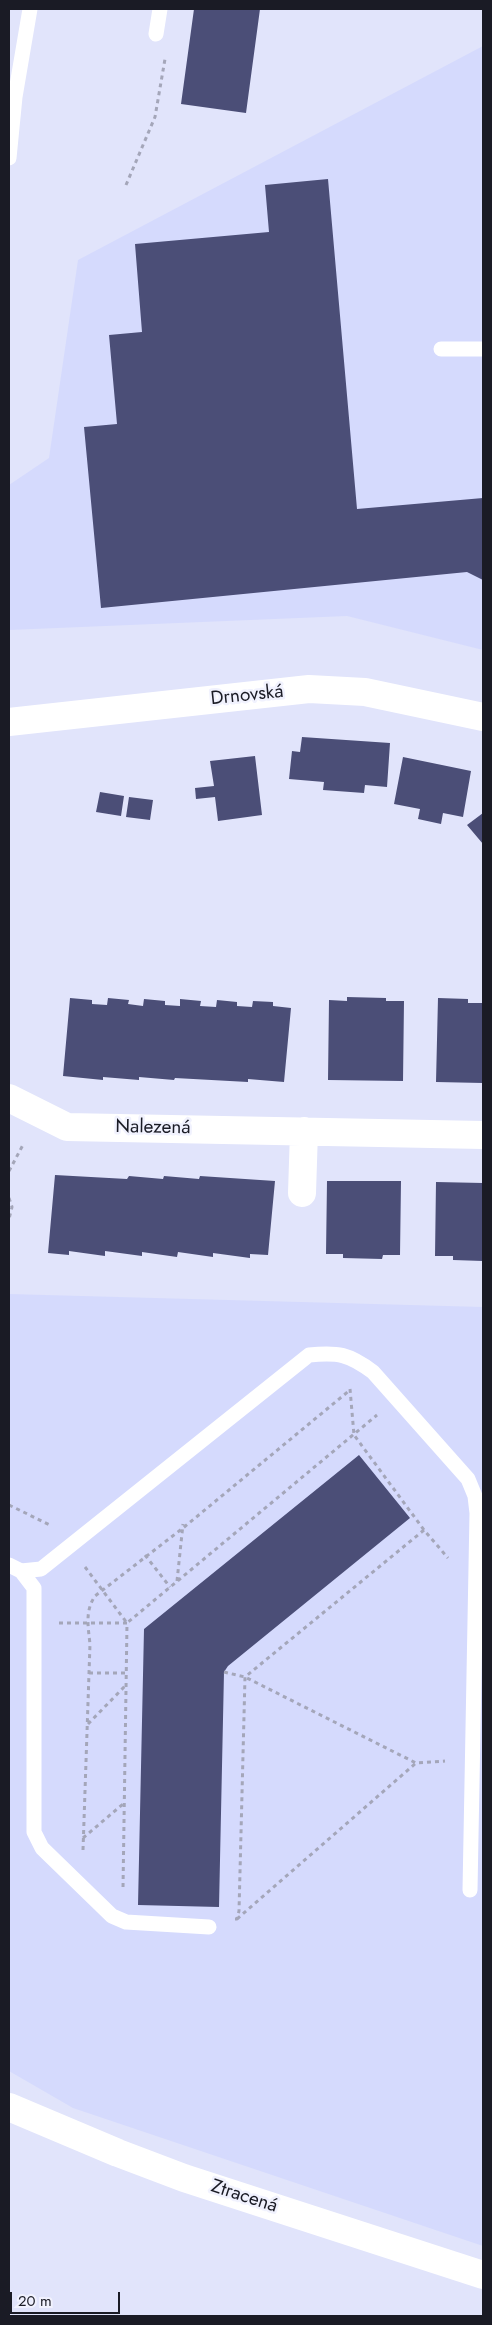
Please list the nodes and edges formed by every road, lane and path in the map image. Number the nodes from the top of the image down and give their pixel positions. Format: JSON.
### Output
{"nodes":[{"id":1,"x":30,"y":9,"type":"edge"},
{"id":2,"x":160,"y":9,"type":"edge"},
{"id":3,"x":156,"y":34,"type":"dead end"},
{"id":4,"x":166,"y":51,"type":"dead end"},
{"id":5,"x":9,"y":158,"type":"edge"},
{"id":6,"x":126,"y":185,"type":"dead end"},
{"id":7,"x":441,"y":349,"type":"dead end"},
{"id":8,"x":483,"y":349,"type":"edge"},
{"id":9,"x":483,"y":717,"type":"edge"},
{"id":10,"x":9,"y":722,"type":"edge"},
{"id":11,"x":9,"y":1098,"type":"edge"},
{"id":12,"x":304,"y":1131,"type":"junction"},
{"id":13,"x":483,"y":1134,"type":"edge"},
{"id":14,"x":302,"y":1193,"type":"dead end"},
{"id":15,"x":9,"y":1198,"type":"edge"},
{"id":16,"x":9,"y":1218,"type":"edge"},
{"id":17,"x":373,"y":1372,"type":"junction"},
{"id":18,"x":350,"y":1390,"type":"junction"},
{"id":19,"x":397,"y":1399,"type":"junction"},
{"id":20,"x":354,"y":1434,"type":"junction"},
{"id":21,"x":9,"y":1505,"type":"edge"},
{"id":22,"x":183,"y":1524,"type":"dead end"},
{"id":23,"x":183,"y":1528,"type":"junction"},
{"id":24,"x":424,"y":1530,"type":"junction"},
{"id":25,"x":70,"y":1547,"type":"junction"},
{"id":26,"x":146,"y":1556,"type":"junction"},
{"id":27,"x":450,"y":1560,"type":"dead end"},
{"id":28,"x":15,"y":1568,"type":"edge"},
{"id":29,"x":177,"y":1582,"type":"junction"},
{"id":30,"x":170,"y":1587,"type":"junction"},
{"id":31,"x":103,"y":1591,"type":"junction"},
{"id":32,"x":127,"y":1622,"type":"junction"},
{"id":33,"x":88,"y":1623,"type":"junction"},
{"id":34,"x":34,"y":1624,"type":"junction"},
{"id":35,"x":224,"y":1672,"type":"dead end"},
{"id":36,"x":89,"y":1673,"type":"junction"},
{"id":37,"x":126,"y":1673,"type":"junction"},
{"id":38,"x":245,"y":1677,"type":"junction"},
{"id":39,"x":126,"y":1685,"type":"junction"},
{"id":40,"x":87,"y":1725,"type":"junction"},
{"id":41,"x":452,"y":1760,"type":"dead end"},
{"id":42,"x":416,"y":1763,"type":"junction"},
{"id":43,"x":124,"y":1804,"type":"junction"},
{"id":44,"x":83,"y":1838,"type":"junction"},
{"id":45,"x":81,"y":1886,"type":"junction"},
{"id":46,"x":470,"y":1890,"type":"dead end"},
{"id":47,"x":237,"y":1919,"type":"junction"},
{"id":48,"x":126,"y":1922,"type":"junction"},
{"id":49,"x":209,"y":1928,"type":"joint"},
{"id":50,"x":9,"y":2107,"type":"edge"},
{"id":51,"x":483,"y":2275,"type":"edge"}],
"edges":[{"from":1,"to":5,"type":"lane"},
{"from":2,"to":3,"type":"lane"},
{"from":4,"to":6,"type":"path"},
{"from":7,"to":8,"type":"lane"},
{"from":9,"to":10,"type":"street","name":"Drnovská"},
{"from":11,"to":12,"type":"street","name":"Nalezená"},
{"from":12,"to":13,"type":"street","name":"Nalezená"},
{"from":12,"to":14,"type":"street"},
{"from":15,"to":16,"type":"path"},
{"from":17,"to":18,"type":"path"},
{"from":17,"to":19,"type":"lane"},
{"from":17,"to":25,"type":"lane"},
{"from":18,"to":20,"type":"path"},
{"from":18,"to":23,"type":"path"},
{"from":19,"to":20,"type":"path"},
{"from":19,"to":46,"type":"lane"},
{"from":20,"to":24,"type":"path"},
{"from":20,"to":29,"type":"path"},
{"from":21,"to":25,"type":"path"},
{"from":22,"to":23,"type":"path"},
{"from":23,"to":26,"type":"path"},
{"from":23,"to":29,"type":"path"},
{"from":24,"to":27,"type":"path"},
{"from":24,"to":38,"type":"path"},
{"from":25,"to":28,"type":"lane"},
{"from":25,"to":31,"type":"path"},
{"from":26,"to":30,"type":"path"},
{"from":26,"to":31,"type":"path"},
{"from":28,"to":34,"type":"lane"},
{"from":29,"to":30,"type":"path"},
{"from":30,"to":32,"type":"path"},
{"from":31,"to":32,"type":"path"},
{"from":31,"to":33,"type":"path"},
{"from":32,"to":33,"type":"path"},
{"from":32,"to":37,"type":"path"},
{"from":33,"to":34,"type":"path"},
{"from":33,"to":36,"type":"path"},
{"from":34,"to":45,"type":"lane"},
{"from":35,"to":38,"type":"path"},
{"from":36,"to":37,"type":"path"},
{"from":36,"to":40,"type":"path"},
{"from":37,"to":39,"type":"path"},
{"from":38,"to":42,"type":"path"},
{"from":38,"to":47,"type":"path"},
{"from":39,"to":40,"type":"path"},
{"from":39,"to":43,"type":"path"},
{"from":40,"to":44,"type":"path"},
{"from":41,"to":42,"type":"path"},
{"from":42,"to":47,"type":"path"},
{"from":43,"to":44,"type":"path"},
{"from":43,"to":48,"type":"path"},
{"from":44,"to":45,"type":"path"},
{"from":45,"to":48,"type":"lane"},
{"from":47,"to":49,"type":"path"},
{"from":48,"to":49,"type":"lane"},
{"from":50,"to":51,"type":"street","name":"Ztracená"}]}
